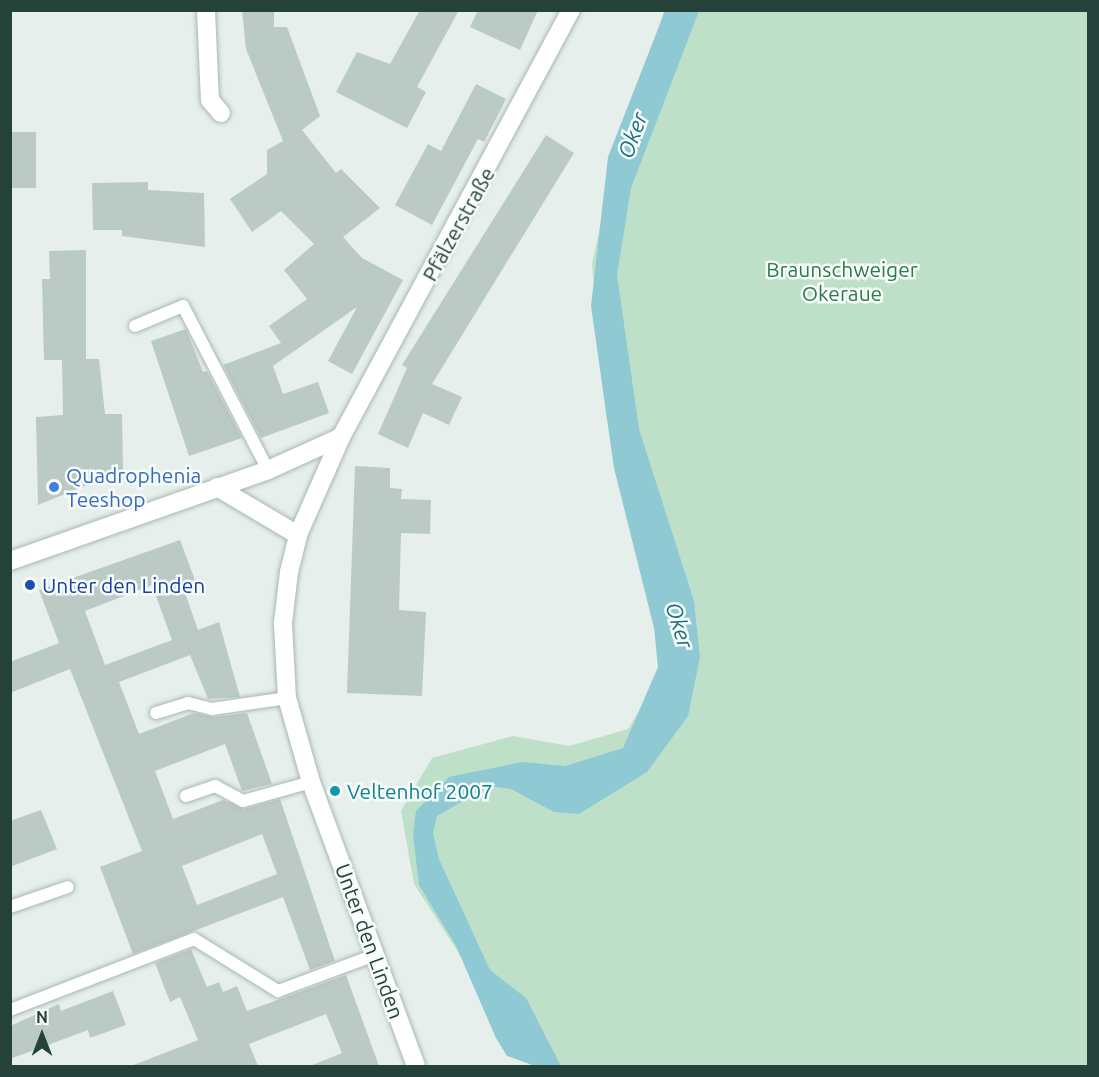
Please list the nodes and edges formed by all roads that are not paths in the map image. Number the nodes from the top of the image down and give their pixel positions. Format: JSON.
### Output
{"nodes":[{"id":1,"x":206,"y":10,"type":"edge"},
{"id":2,"x":571,"y":10,"type":"edge"},
{"id":3,"x":220,"y":113,"type":"dead end"},
{"id":4,"x":135,"y":326,"type":"dead end"},
{"id":5,"x":341,"y":437,"type":"junction"},
{"id":6,"x":268,"y":470,"type":"junction"},
{"id":7,"x":217,"y":487,"type":"junction"},
{"id":8,"x":298,"y":535,"type":"junction"},
{"id":9,"x":10,"y":561,"type":"edge"},
{"id":10,"x":287,"y":698,"type":"junction"},
{"id":11,"x":156,"y":713,"type":"dead end"},
{"id":12,"x":311,"y":782,"type":"junction"},
{"id":13,"x":186,"y":796,"type":"dead end"},
{"id":14,"x":68,"y":887,"type":"dead end"},
{"id":15,"x":10,"y":908,"type":"edge"},
{"id":16,"x":375,"y":956,"type":"junction"},
{"id":17,"x":10,"y":1010,"type":"edge"},
{"id":18,"x":416,"y":1066,"type":"edge"}],
"edges":[{"from":1,"to":3,"type":"street"},
{"from":2,"to":5,"type":"street","name":"Pfälzerstraße"},
{"from":4,"to":6,"type":"lane"},
{"from":5,"to":6,"type":"street"},
{"from":5,"to":8,"type":"street","name":"Unter den Linden"},
{"from":6,"to":7,"type":"street"},
{"from":7,"to":8,"type":"street"},
{"from":7,"to":9,"type":"street"},
{"from":8,"to":10,"type":"street","name":"Unter den Linden"},
{"from":10,"to":11,"type":"lane"},
{"from":10,"to":12,"type":"street","name":"Unter den Linden"},
{"from":12,"to":13,"type":"lane"},
{"from":12,"to":16,"type":"street","name":"Unter den Linden"},
{"from":14,"to":15,"type":"lane"},
{"from":16,"to":17,"type":"lane"},
{"from":16,"to":18,"type":"street","name":"Unter den Linden"}]}
